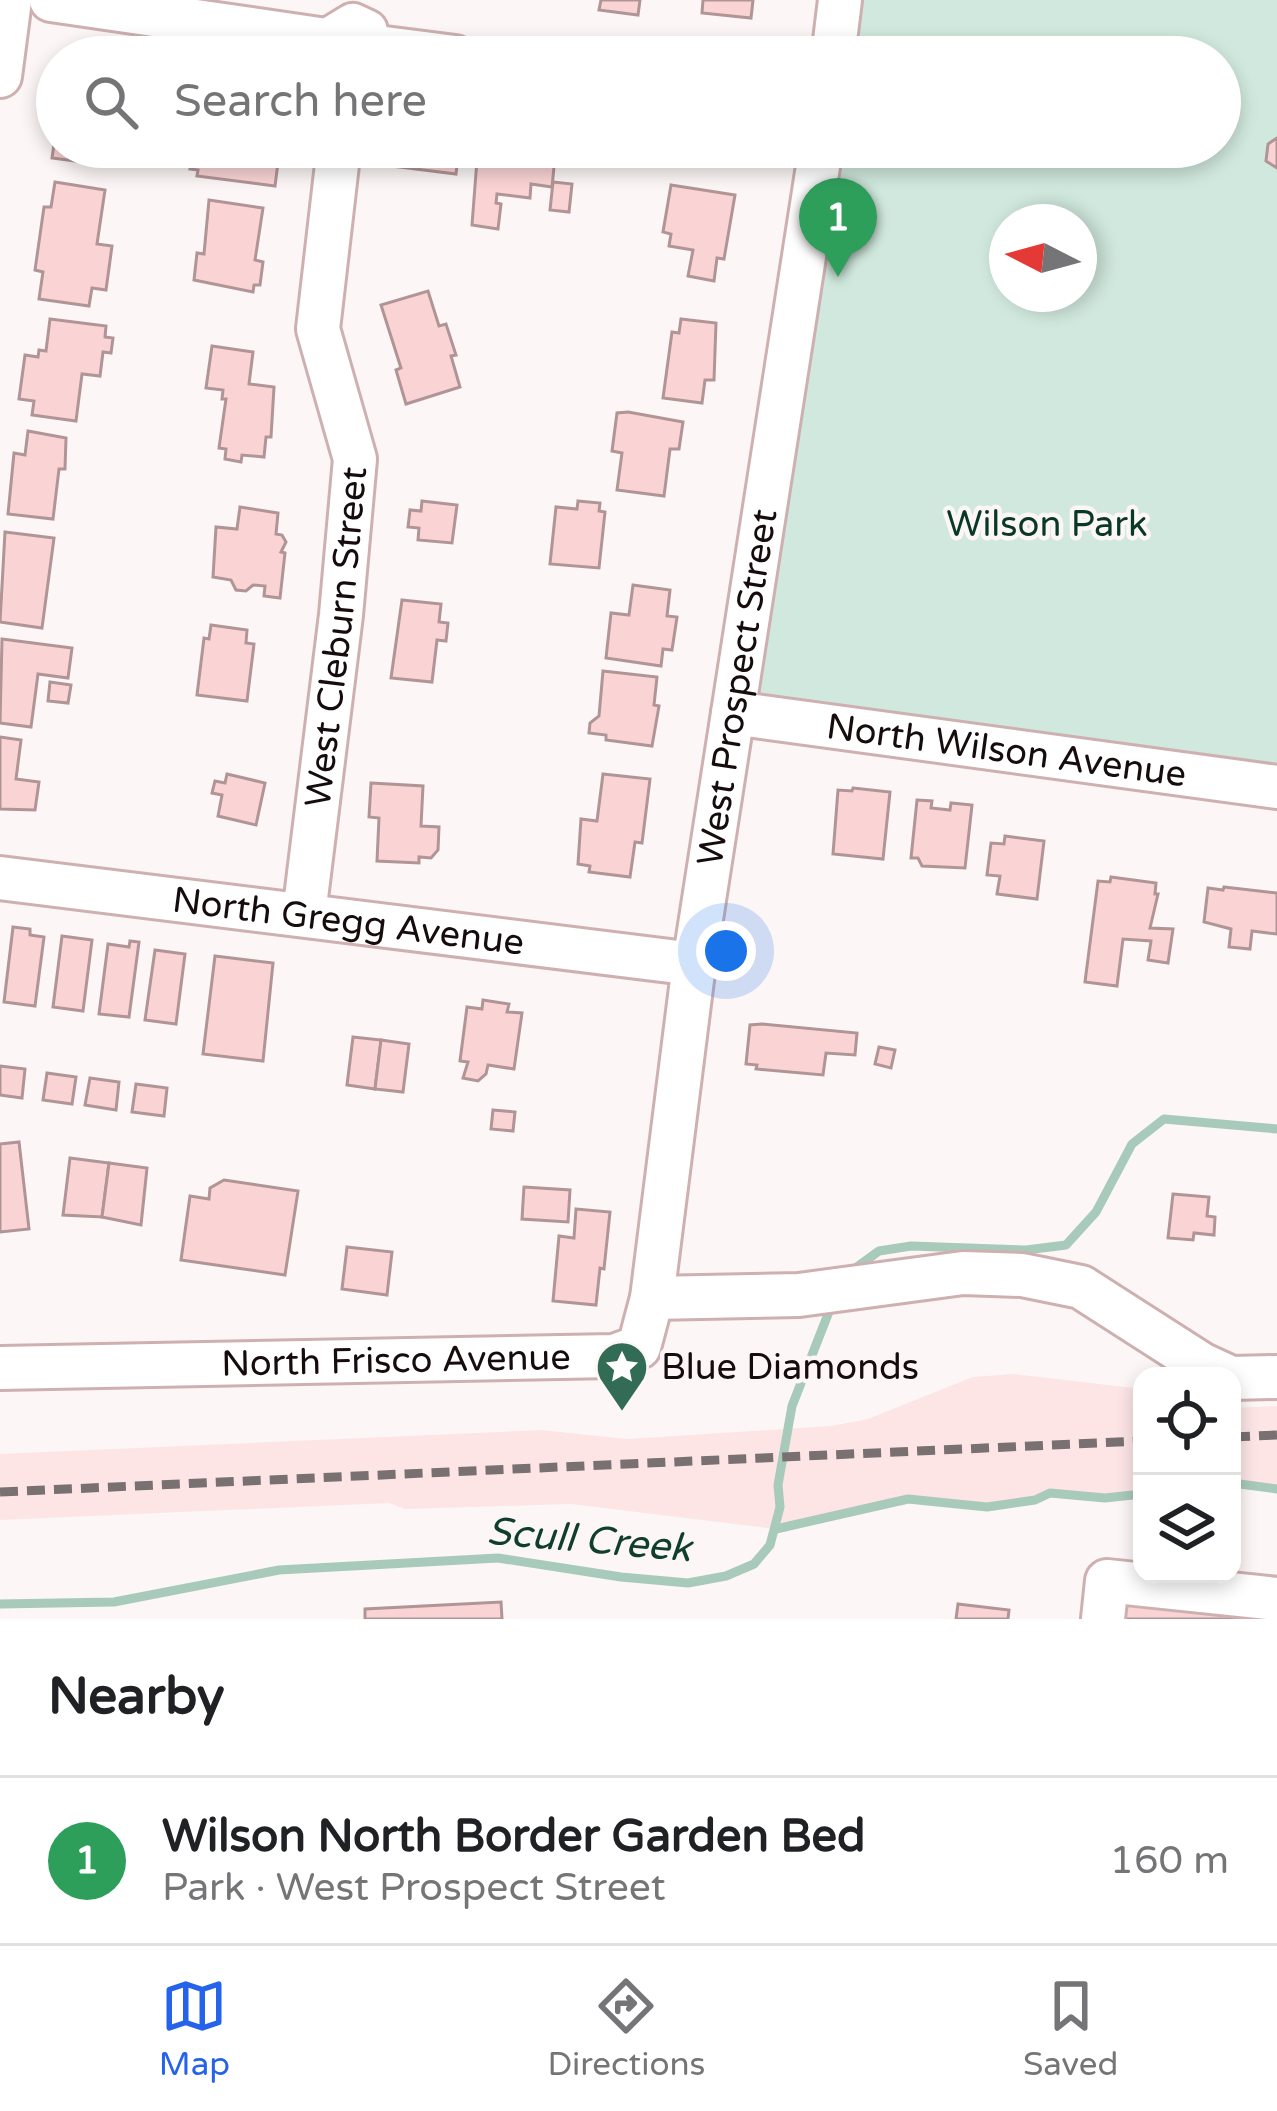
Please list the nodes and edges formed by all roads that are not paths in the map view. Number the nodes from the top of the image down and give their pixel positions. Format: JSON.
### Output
{"nodes":[{"id":1,"x":10,"y":0,"type":"edge"},
{"id":2,"x":51,"y":0,"type":"edge"},
{"id":3,"x":841,"y":0,"type":"edge"},
{"id":4,"x":337,"y":36,"type":"edge"},
{"id":5,"x":836,"y":36,"type":"edge"},
{"id":6,"x":0,"y":76,"type":"edge"},
{"id":7,"x":337,"y":168,"type":"edge"},
{"id":8,"x":818,"y":168,"type":"edge"},
{"id":9,"x":734,"y":713,"type":"junction"},
{"id":10,"x":1277,"y":787,"type":"edge"},
{"id":11,"x":0,"y":878,"type":"edge"},
{"id":12,"x":304,"y":914,"type":"junction"},
{"id":13,"x":694,"y":964,"type":"junction"},
{"id":14,"x":652,"y":1298,"type":"junction"},
{"id":15,"x":1207,"y":1367,"type":"edge"},
{"id":16,"x":0,"y":1368,"type":"edge"},
{"id":17,"x":1241,"y":1377,"type":"edge"},
{"id":18,"x":1277,"y":1377,"type":"edge"},
{"id":19,"x":1277,"y":1599,"type":"edge"},
{"id":20,"x":1103,"y":1619,"type":"edge"}],
"edges":[{"from":1,"to":6,"type":"street"},
{"from":2,"to":4,"type":"street"},
{"from":3,"to":5,"type":"street"},
{"from":7,"to":12,"type":"street","name":"West Cleburn Street"},
{"from":8,"to":9,"type":"street","name":"West Prospect Street"},
{"from":9,"to":10,"type":"street","name":"North Wilson Avenue"},
{"from":9,"to":13,"type":"street","name":"West Prospect Street"},
{"from":11,"to":12,"type":"street","name":"North Gregg Avenue"},
{"from":12,"to":13,"type":"street","name":"North Gregg Avenue"},
{"from":13,"to":14,"type":"street","name":"West Prospect Street"},
{"from":14,"to":15,"type":"street"},
{"from":14,"to":16,"type":"street","name":"North Frisco Avenue"},
{"from":17,"to":18,"type":"street"},
{"from":19,"to":20,"type":"street"}]}
